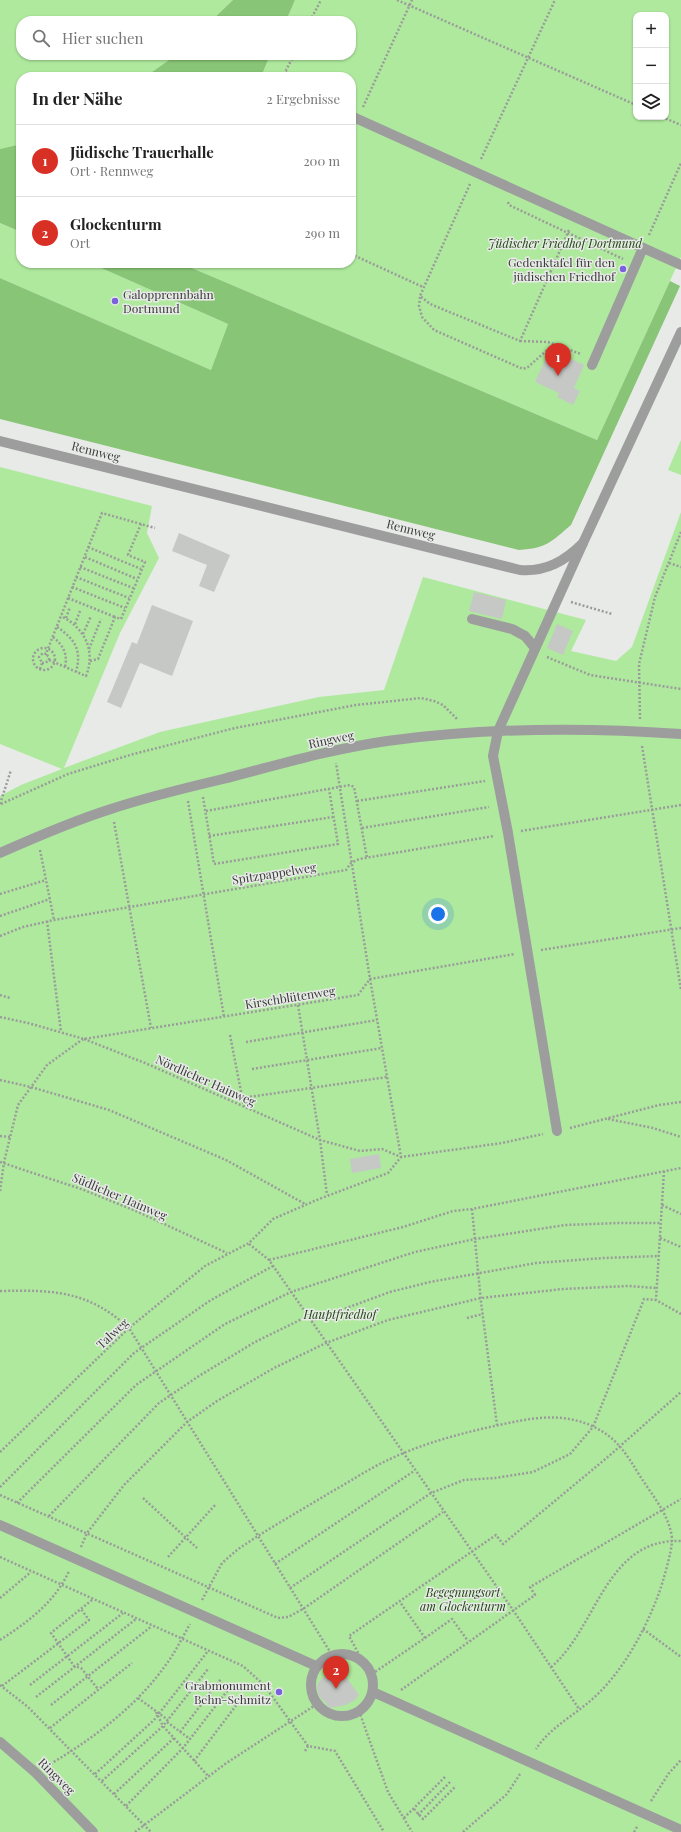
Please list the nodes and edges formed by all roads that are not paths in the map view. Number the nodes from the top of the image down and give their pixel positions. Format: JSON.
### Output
{"nodes":[{"id":1,"x":356,"y":118,"type":"edge"},
{"id":2,"x":643,"y":248,"type":"junction"},
{"id":3,"x":681,"y":265,"type":"edge"},
{"id":4,"x":681,"y":332,"type":"edge"},
{"id":5,"x":593,"y":362,"type":"road end"},
{"id":6,"x":0,"y":441,"type":"edge"},
{"id":7,"x":583,"y":543,"type":"junction"},
{"id":8,"x":472,"y":619,"type":"dead end"},
{"id":9,"x":534,"y":650,"type":"junction"},
{"id":10,"x":498,"y":732,"type":"junction"},
{"id":11,"x":681,"y":734,"type":"edge"},
{"id":12,"x":0,"y":853,"type":"edge"},
{"id":13,"x":557,"y":1131,"type":"road end"},
{"id":14,"x":0,"y":1525,"type":"edge"},
{"id":15,"x":316,"y":1666,"type":"junction"},
{"id":16,"x":373,"y":1692,"type":"junction"},
{"id":17,"x":0,"y":1742,"type":"edge"},
{"id":18,"x":681,"y":1830,"type":"edge"},
{"id":19,"x":93,"y":1832,"type":"edge"}],
"edges":[{"from":1,"to":2,"type":"street"},
{"from":2,"to":3,"type":"street"},
{"from":2,"to":5,"type":"street"},
{"from":4,"to":7,"type":"street","name":"Rennweg"},
{"from":6,"to":7,"type":"street","name":"Rennweg"},
{"from":7,"to":9,"type":"street"},
{"from":8,"to":9,"type":"street"},
{"from":9,"to":10,"type":"street"},
{"from":10,"to":11,"type":"street","name":"Ringweg"},
{"from":10,"to":12,"type":"street","name":"Ringweg"},
{"from":10,"to":13,"type":"street"},
{"from":14,"to":15,"type":"street"},
{"from":15,"to":16,"type":"street"},
{"from":15,"to":16,"type":"street"},
{"from":16,"to":18,"type":"street"},
{"from":17,"to":19,"type":"street","name":"Ringweg"}]}
